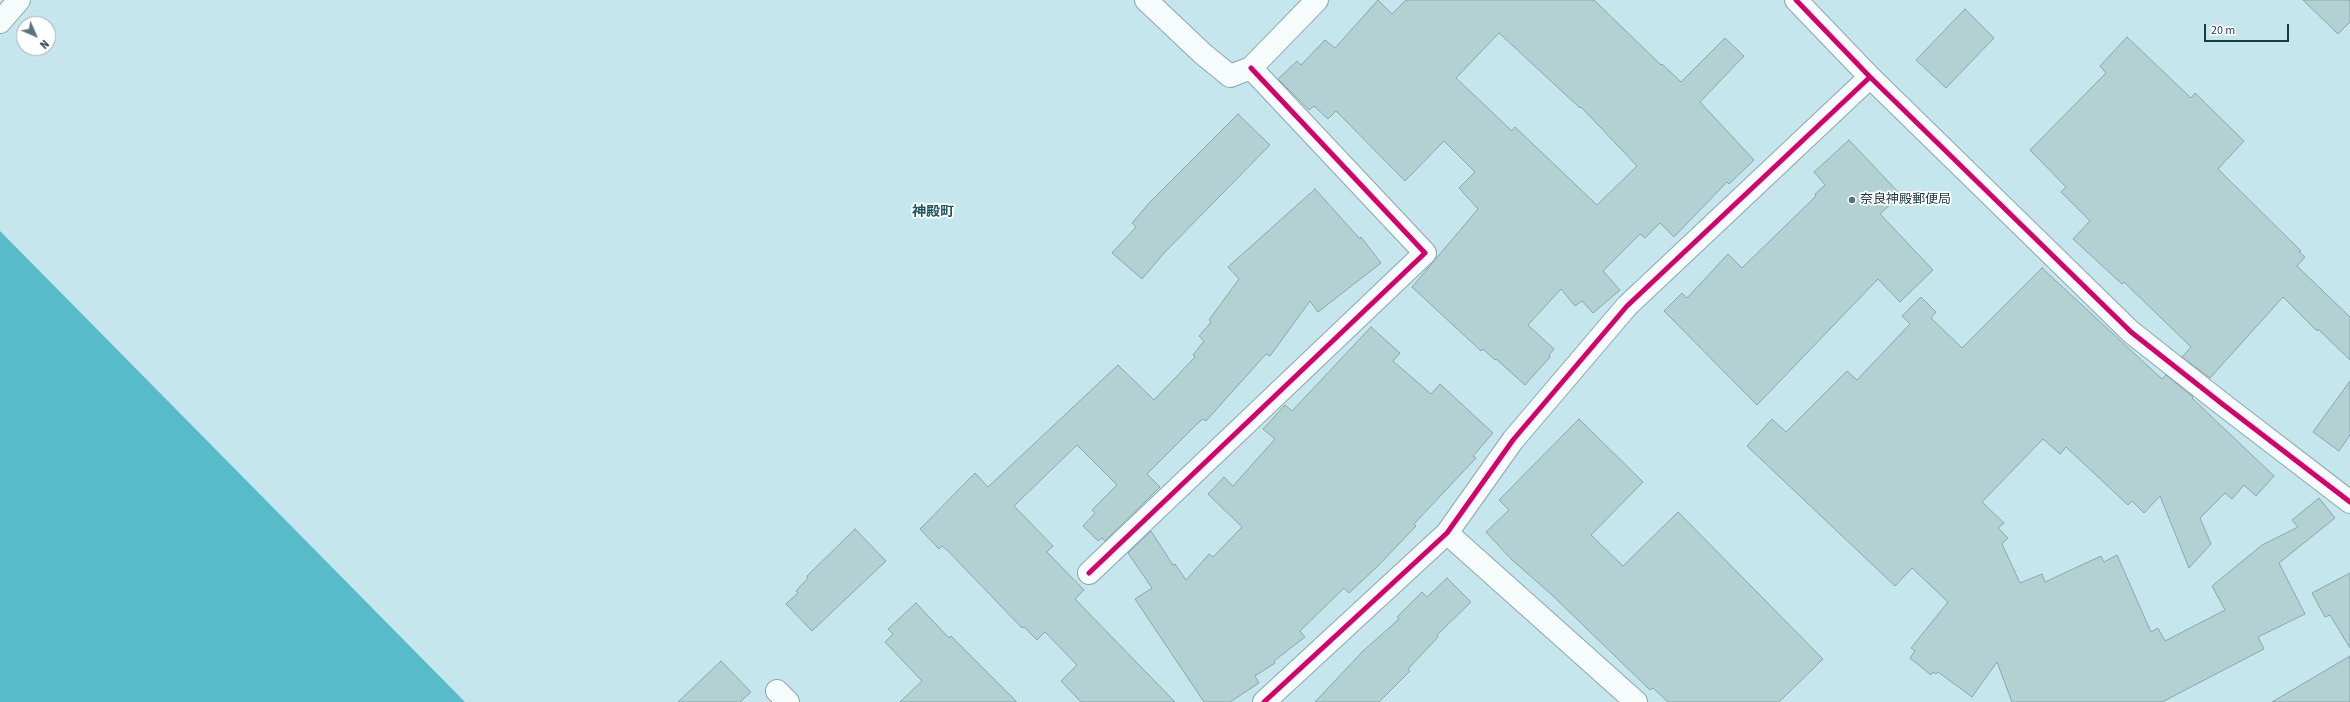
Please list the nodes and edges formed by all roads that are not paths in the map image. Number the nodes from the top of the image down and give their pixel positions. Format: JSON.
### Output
{"nodes":[{"id":1,"x":19,"y":0,"type":"edge"},
{"id":2,"x":1146,"y":0,"type":"edge"},
{"id":3,"x":1317,"y":0,"type":"edge"},
{"id":4,"x":1796,"y":0,"type":"edge"},
{"id":5,"x":0,"y":22,"type":"edge"},
{"id":6,"x":1251,"y":68,"type":"junction"},
{"id":7,"x":1870,"y":77,"type":"junction"},
{"id":8,"x":2350,"y":502,"type":"edge"},
{"id":9,"x":1447,"y":533,"type":"junction"},
{"id":10,"x":1089,"y":573,"type":"dead end"},
{"id":11,"x":1264,"y":702,"type":"edge"},
{"id":12,"x":1636,"y":702,"type":"edge"}],
"edges":[{"from":1,"to":5,"type":"street"},
{"from":2,"to":6,"type":"street"},
{"from":3,"to":6,"type":"street"},
{"from":4,"to":7,"type":"street"},
{"from":6,"to":10,"type":"street"},
{"from":7,"to":8,"type":"street"},
{"from":7,"to":9,"type":"street"},
{"from":9,"to":11,"type":"street"},
{"from":9,"to":12,"type":"street"}]}
